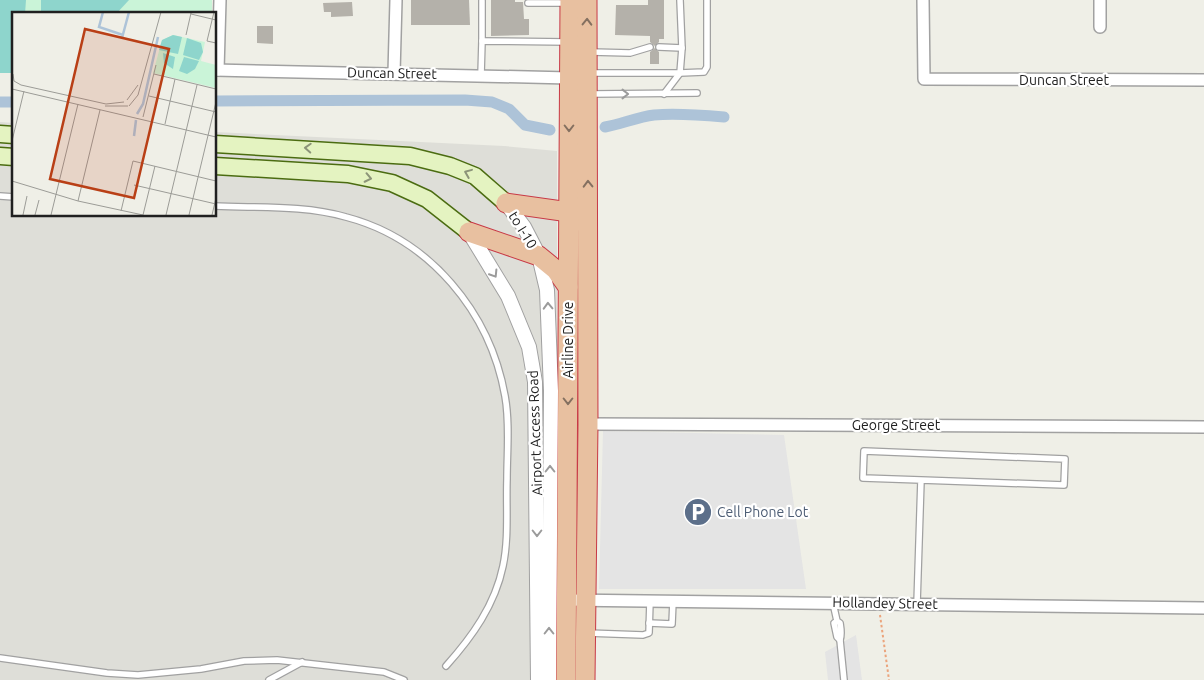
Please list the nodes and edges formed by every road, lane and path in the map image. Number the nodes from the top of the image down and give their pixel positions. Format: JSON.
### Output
{"nodes":[{"id":1,"x":220,"y":0,"type":"edge"},
{"id":2,"x":396,"y":0,"type":"edge"},
{"id":3,"x":680,"y":0,"type":"edge"},
{"id":4,"x":707,"y":0,"type":"edge"},
{"id":5,"x":923,"y":0,"type":"edge"},
{"id":6,"x":1100,"y":0,"type":"edge"},
{"id":7,"x":482,"y":1,"type":"edge"},
{"id":8,"x":576,"y":1,"type":"edge"},
{"id":9,"x":528,"y":3,"type":"dead end"},
{"id":10,"x":1100,"y":27,"type":"dead end"},
{"id":11,"x":482,"y":41,"type":"junction"},
{"id":12,"x":570,"y":42,"type":"junction"},
{"id":13,"x":650,"y":47,"type":"dead end"},
{"id":14,"x":659,"y":47,"type":"dead end"},
{"id":15,"x":682,"y":48,"type":"junction"},
{"id":16,"x":587,"y":52,"type":"junction"},
{"id":17,"x":217,"y":70,"type":"edge"},
{"id":18,"x":394,"y":73,"type":"junction"},
{"id":19,"x":680,"y":73,"type":"junction"},
{"id":20,"x":578,"y":75,"type":"junction"},
{"id":21,"x":481,"y":76,"type":"junction"},
{"id":22,"x":1204,"y":80,"type":"edge"},
{"id":23,"x":697,"y":93,"type":"dead end"},
{"id":24,"x":586,"y":94,"type":"junction"},
{"id":25,"x":664,"y":94,"type":"junction"},
{"id":26,"x":216,"y":144,"type":"edge"},
{"id":27,"x":216,"y":166,"type":"edge"},
{"id":28,"x":569,"y":168,"type":"junction"},
{"id":29,"x":506,"y":203,"type":"junction"},
{"id":30,"x":216,"y":206,"type":"edge"},
{"id":31,"x":538,"y":208,"type":"junction"},
{"id":32,"x":569,"y":212,"type":"junction"},
{"id":33,"x":469,"y":232,"type":"junction"},
{"id":34,"x":588,"y":233,"type":"junction"},
{"id":35,"x":539,"y":256,"type":"junction"},
{"id":36,"x":568,"y":287,"type":"junction"},
{"id":37,"x":588,"y":424,"type":"junction"},
{"id":38,"x":1204,"y":427,"type":"edge"},
{"id":39,"x":921,"y":480,"type":"junction"},
{"id":40,"x":566,"y":600,"type":"junction"},
{"id":41,"x":586,"y":601,"type":"junction"},
{"id":42,"x":650,"y":601,"type":"junction"},
{"id":43,"x":672,"y":601,"type":"junction"},
{"id":44,"x":833,"y":603,"type":"junction"},
{"id":45,"x":878,"y":603,"type":"junction"},
{"id":46,"x":917,"y":604,"type":"junction"},
{"id":47,"x":1204,"y":608,"type":"edge"},
{"id":48,"x":649,"y":623,"type":"junction"},
{"id":49,"x":585,"y":633,"type":"junction"},
{"id":50,"x":0,"y":658,"type":"edge"},
{"id":51,"x":302,"y":662,"type":"junction"},
{"id":52,"x":446,"y":666,"type":"dead end"},
{"id":53,"x":269,"y":680,"type":"edge"},
{"id":54,"x":404,"y":680,"type":"edge"},
{"id":55,"x":538,"y":680,"type":"edge"},
{"id":56,"x":549,"y":680,"type":"edge"},
{"id":57,"x":566,"y":680,"type":"edge"},
{"id":58,"x":585,"y":680,"type":"edge"},
{"id":59,"x":844,"y":680,"type":"edge"},
{"id":60,"x":889,"y":680,"type":"edge"}],
"edges":[{"from":1,"to":17,"type":"street"},
{"from":2,"to":18,"type":"street"},
{"from":3,"to":15,"type":"lane"},
{"from":4,"to":19,"type":"lane"},
{"from":5,"to":22,"type":"street","name":"Duncan Street"},
{"from":6,"to":10,"type":"street"},
{"from":7,"to":11,"type":"lane"},
{"from":8,"to":9,"type":"lane"},
{"from":8,"to":12,"type":"highway","name":"Airline Drive"},
{"from":16,"to":8,"type":"highway","name":"Airline Drive","one_way":true},
{"from":11,"to":12,"type":"lane"},
{"from":11,"to":21,"type":"lane"},
{"from":12,"to":20,"type":"highway","name":"Airline Drive"},
{"from":13,"to":16,"type":"lane"},
{"from":14,"to":15,"type":"lane"},
{"from":15,"to":19,"type":"lane"},
{"from":16,"to":20,"type":"highway","name":"Airline Drive"},
{"from":17,"to":18,"type":"street","name":"Duncan Street"},
{"from":18,"to":21,"type":"street","name":"Duncan Street"},
{"from":19,"to":20,"type":"lane"},
{"from":19,"to":25,"type":"lane"},
{"from":20,"to":21,"type":"street","name":"Duncan Street"},
{"from":20,"to":24,"type":"highway","name":"Airline Drive"},
{"from":20,"to":28,"type":"highway","name":"Airline Drive","one_way":true},
{"from":23,"to":25,"type":"lane"},
{"from":24,"to":25,"type":"lane","one_way":true},
{"from":34,"to":24,"type":"highway","name":"Airline Drive","one_way":true},
{"from":29,"to":26,"type":"main road","one_way":true},
{"from":27,"to":33,"type":"main road","name":"Airport Access Road","one_way":true},
{"from":28,"to":31,"type":"highway"},
{"from":28,"to":32,"type":"highway","name":"Airline Drive"},
{"from":29,"to":31,"type":"highway"},
{"from":29,"to":35,"type":"street","name":"to I-10"},
{"from":30,"to":52,"type":"lane"},
{"from":31,"to":32,"type":"highway"},
{"from":32,"to":34,"type":"highway"},
{"from":32,"to":36,"type":"highway","name":"Airline Drive"},
{"from":33,"to":35,"type":"highway"},
{"from":33,"to":55,"type":"street","name":"Airport Access Road","one_way":true},
{"from":34,"to":37,"type":"highway","name":"Airline Drive"},
{"from":35,"to":36,"type":"highway"},
{"from":56,"to":35,"type":"street","name":"Airport Access Road","one_way":true},
{"from":36,"to":40,"type":"highway","name":"Airline Drive","one_way":true},
{"from":37,"to":38,"type":"street","name":"George Street"},
{"from":37,"to":41,"type":"highway","name":"Airline Drive"},
{"from":39,"to":39,"type":"lane"},
{"from":39,"to":46,"type":"lane"},
{"from":40,"to":41,"type":"street","name":"Hollandey Street"},
{"from":40,"to":57,"type":"highway","name":"Airline Drive"},
{"from":41,"to":42,"type":"street","name":"Hollandey Street"},
{"from":41,"to":49,"type":"highway","name":"Airline Drive"},
{"from":42,"to":43,"type":"street","name":"Hollandey Street"},
{"from":42,"to":48,"type":"lane"},
{"from":43,"to":44,"type":"street","name":"Hollandey Street"},
{"from":43,"to":48,"type":"lane"},
{"from":44,"to":45,"type":"street","name":"Hollandey Street"},
{"from":44,"to":59,"type":"lane"},
{"from":45,"to":46,"type":"street","name":"Hollandey Street"},
{"from":45,"to":60,"type":"path"},
{"from":46,"to":47,"type":"street","name":"Hollandey Street"},
{"from":48,"to":49,"type":"lane"},
{"from":49,"to":58,"type":"highway","name":"Airline Drive"},
{"from":50,"to":51,"type":"lane"},
{"from":51,"to":53,"type":"lane"},
{"from":51,"to":54,"type":"lane"}]}
